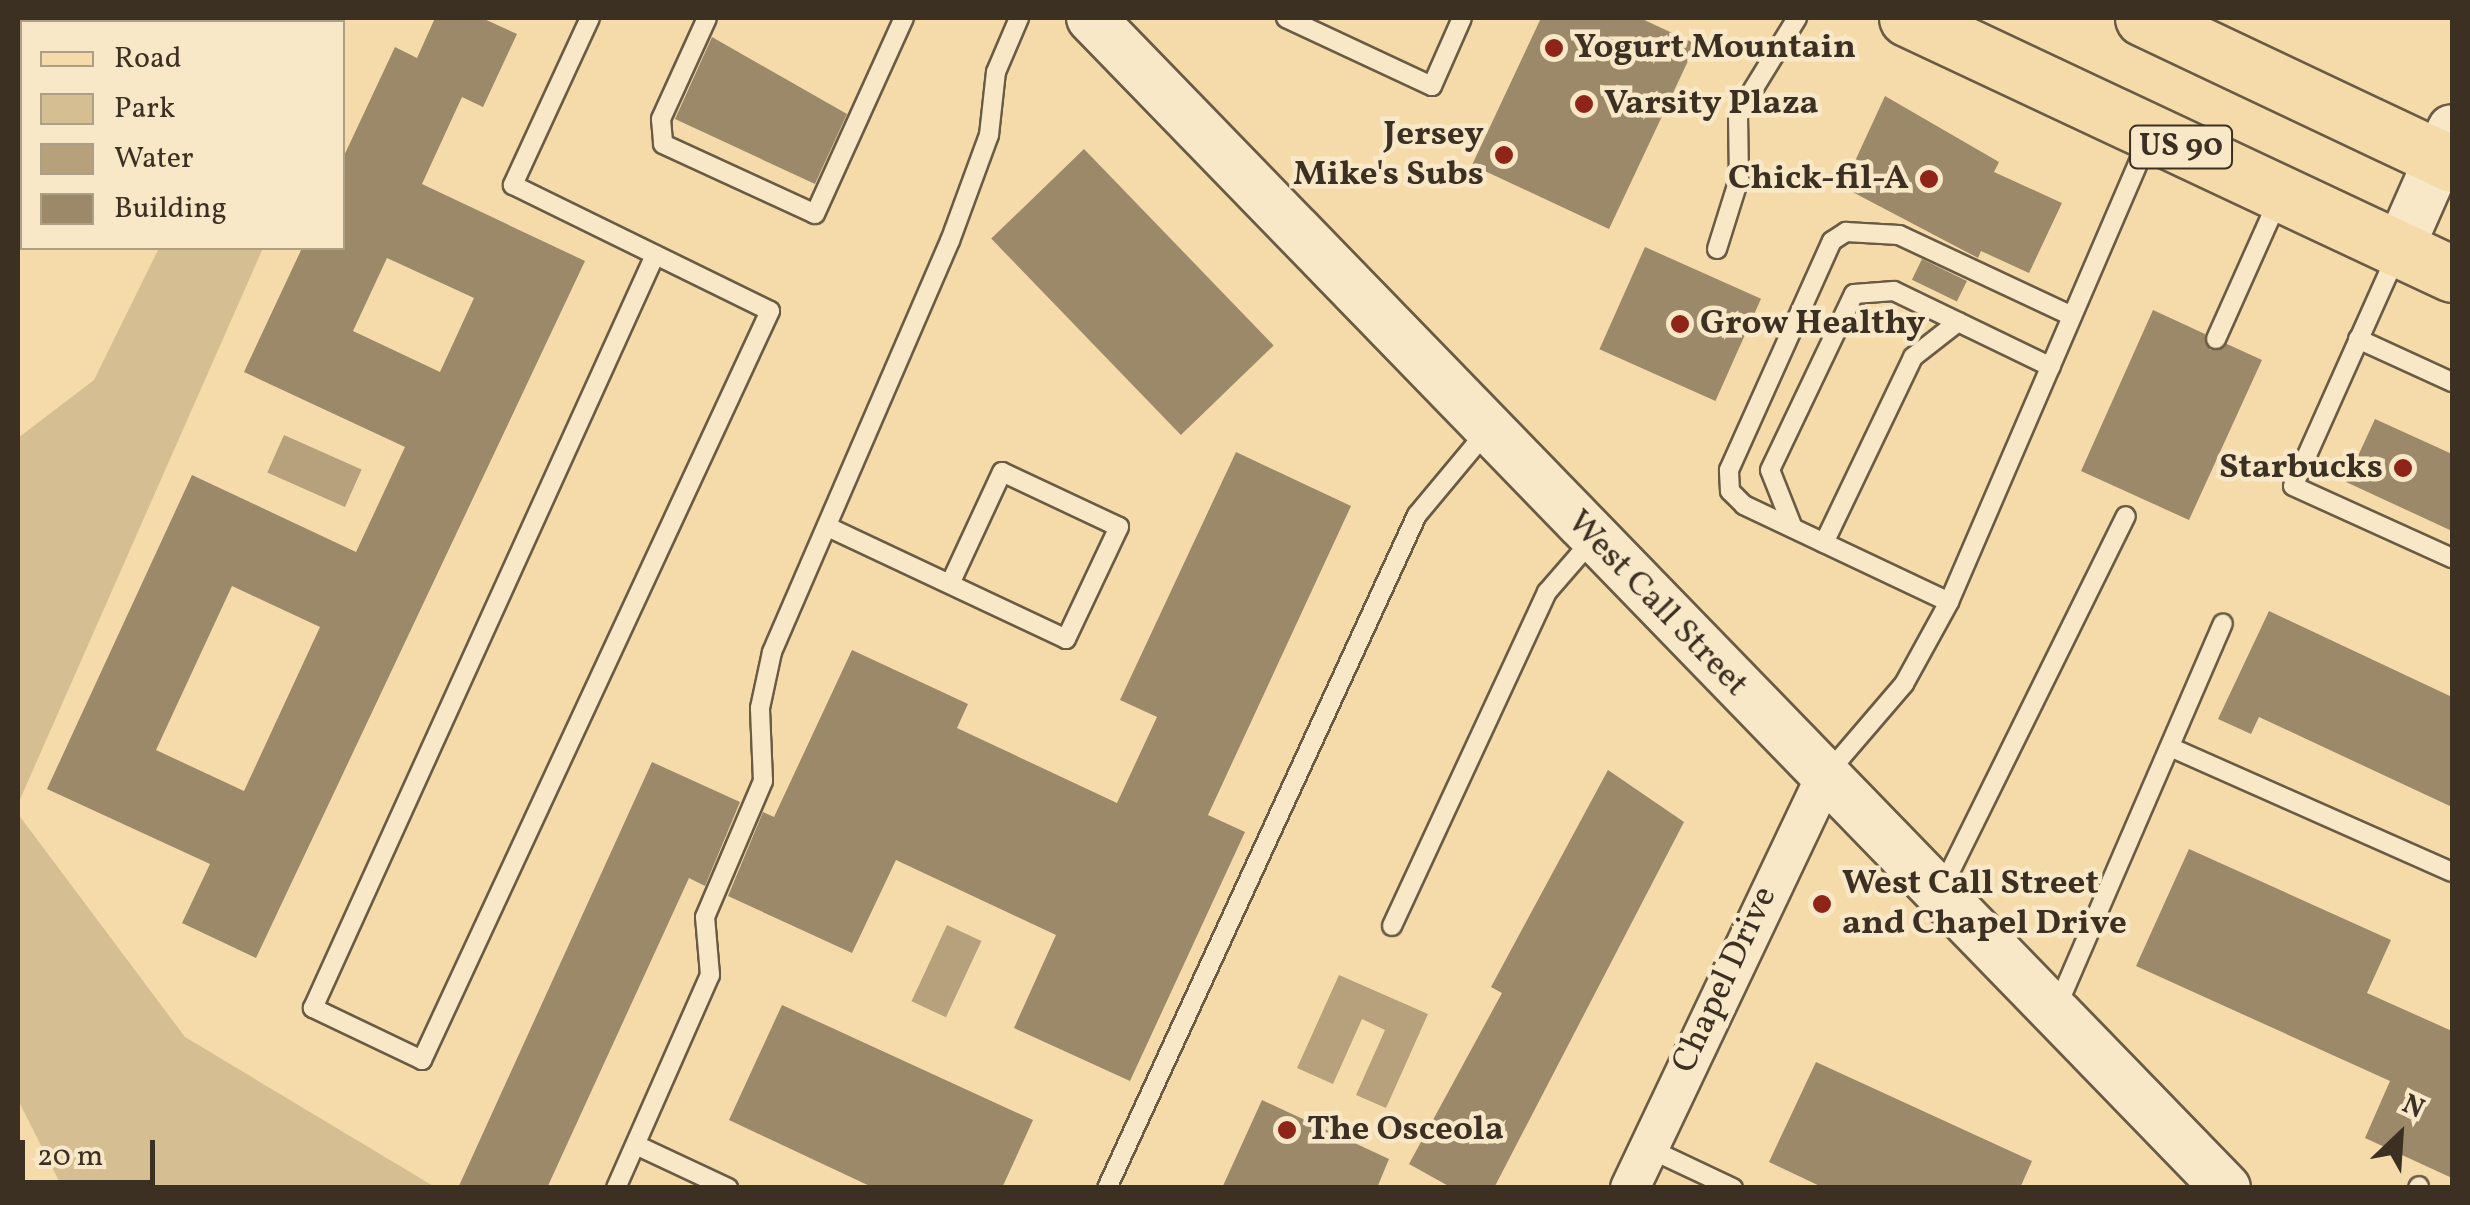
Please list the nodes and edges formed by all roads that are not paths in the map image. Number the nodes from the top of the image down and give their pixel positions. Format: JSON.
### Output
{"nodes":[{"id":1,"x":590,"y":18,"type":"edge"},
{"id":2,"x":706,"y":18,"type":"edge"},
{"id":3,"x":904,"y":18,"type":"edge"},
{"id":4,"x":1019,"y":18,"type":"edge"},
{"id":5,"x":1286,"y":18,"type":"edge"},
{"id":6,"x":1462,"y":18,"type":"edge"},
{"id":7,"x":1797,"y":18,"type":"edge"},
{"id":8,"x":1907,"y":18,"type":"edge"},
{"id":9,"x":2142,"y":18,"type":"edge"},
{"id":10,"x":1096,"y":19,"type":"edge"},
{"id":11,"x":2152,"y":133,"type":"junction"},
{"id":12,"x":2448,"y":150,"type":"edge"},
{"id":13,"x":2281,"y":194,"type":"junction"},
{"id":14,"x":1717,"y":249,"type":"dead end"},
{"id":15,"x":2399,"y":249,"type":"junction"},
{"id":16,"x":655,"y":255,"type":"junction"},
{"id":17,"x":2452,"y":274,"type":"edge"},
{"id":18,"x":2072,"y":316,"type":"junction"},
{"id":19,"x":1958,"y":322,"type":"junction"},
{"id":20,"x":2216,"y":339,"type":"dead end"},
{"id":21,"x":2358,"y":339,"type":"junction"},
{"id":22,"x":2051,"y":368,"type":"junction"},
{"id":23,"x":2452,"y":382,"type":"edge"},
{"id":24,"x":1488,"y":431,"type":"junction"},
{"id":25,"x":2126,"y":516,"type":"dead end"},
{"id":26,"x":828,"y":527,"type":"junction"},
{"id":27,"x":1794,"y":528,"type":"junction"},
{"id":28,"x":1593,"y":539,"type":"junction"},
{"id":29,"x":1824,"y":543,"type":"junction"},
{"id":30,"x":2452,"y":558,"type":"edge"},
{"id":31,"x":950,"y":584,"type":"junction"},
{"id":32,"x":1949,"y":602,"type":"junction"},
{"id":33,"x":2223,"y":624,"type":"dead end"},
{"id":34,"x":2170,"y":747,"type":"junction"},
{"id":35,"x":1826,"y":775,"type":"junction"},
{"id":36,"x":2452,"y":872,"type":"edge"},
{"id":37,"x":1939,"y":893,"type":"junction"},
{"id":38,"x":1392,"y":926,"type":"dead end"},
{"id":39,"x":2055,"y":1011,"type":"junction"},
{"id":40,"x":636,"y":1146,"type":"junction"},
{"id":41,"x":1648,"y":1148,"type":"junction"},
{"id":42,"x":616,"y":1188,"type":"edge"},
{"id":43,"x":728,"y":1188,"type":"edge"},
{"id":44,"x":1107,"y":1188,"type":"edge"},
{"id":45,"x":1630,"y":1188,"type":"edge"},
{"id":46,"x":1733,"y":1188,"type":"edge"},
{"id":47,"x":2226,"y":1188,"type":"edge"}],
"edges":[{"from":1,"to":16,"type":"lane"},
{"from":2,"to":3,"type":"lane"},
{"from":4,"to":26,"type":"lane"},
{"from":5,"to":6,"type":"lane"},
{"from":7,"to":14,"type":"lane"},
{"from":8,"to":11,"type":"main road","number":"US 90"},
{"from":9,"to":12,"type":"main road"},
{"from":10,"to":24,"type":"street","name":"West Call Street"},
{"from":11,"to":13,"type":"main road","number":"US 90"},
{"from":11,"to":18,"type":"lane"},
{"from":12,"to":15,"type":"street"},
{"from":13,"to":15,"type":"main road","number":"US 90"},
{"from":13,"to":20,"type":"lane"},
{"from":15,"to":17,"type":"main road","number":"US 90"},
{"from":15,"to":21,"type":"lane"},
{"from":16,"to":16,"type":"lane"},
{"from":18,"to":22,"type":"lane"},
{"from":18,"to":27,"type":"lane"},
{"from":19,"to":22,"type":"lane"},
{"from":19,"to":27,"type":"lane"},
{"from":19,"to":29,"type":"lane"},
{"from":21,"to":23,"type":"lane"},
{"from":21,"to":30,"type":"lane"},
{"from":22,"to":32,"type":"lane"},
{"from":24,"to":28,"type":"street","name":"West Call Street"},
{"from":24,"to":44,"type":"lane"},
{"from":25,"to":37,"type":"lane"},
{"from":26,"to":31,"type":"lane"},
{"from":26,"to":40,"type":"lane"},
{"from":27,"to":29,"type":"lane"},
{"from":28,"to":35,"type":"street","name":"West Call Street"},
{"from":28,"to":38,"type":"lane"},
{"from":29,"to":32,"type":"lane"},
{"from":31,"to":31,"type":"lane"},
{"from":32,"to":35,"type":"lane"},
{"from":33,"to":34,"type":"lane"},
{"from":34,"to":36,"type":"lane"},
{"from":34,"to":39,"type":"lane"},
{"from":35,"to":37,"type":"street","name":"West Call Street"},
{"from":35,"to":41,"type":"street","name":"Chapel Drive"},
{"from":37,"to":39,"type":"street","name":"West Call Street"},
{"from":39,"to":47,"type":"street","name":"West Call Street"},
{"from":40,"to":42,"type":"lane"},
{"from":40,"to":43,"type":"lane"},
{"from":41,"to":45,"type":"street","name":"Chapel Drive"},
{"from":41,"to":46,"type":"lane"}]}
